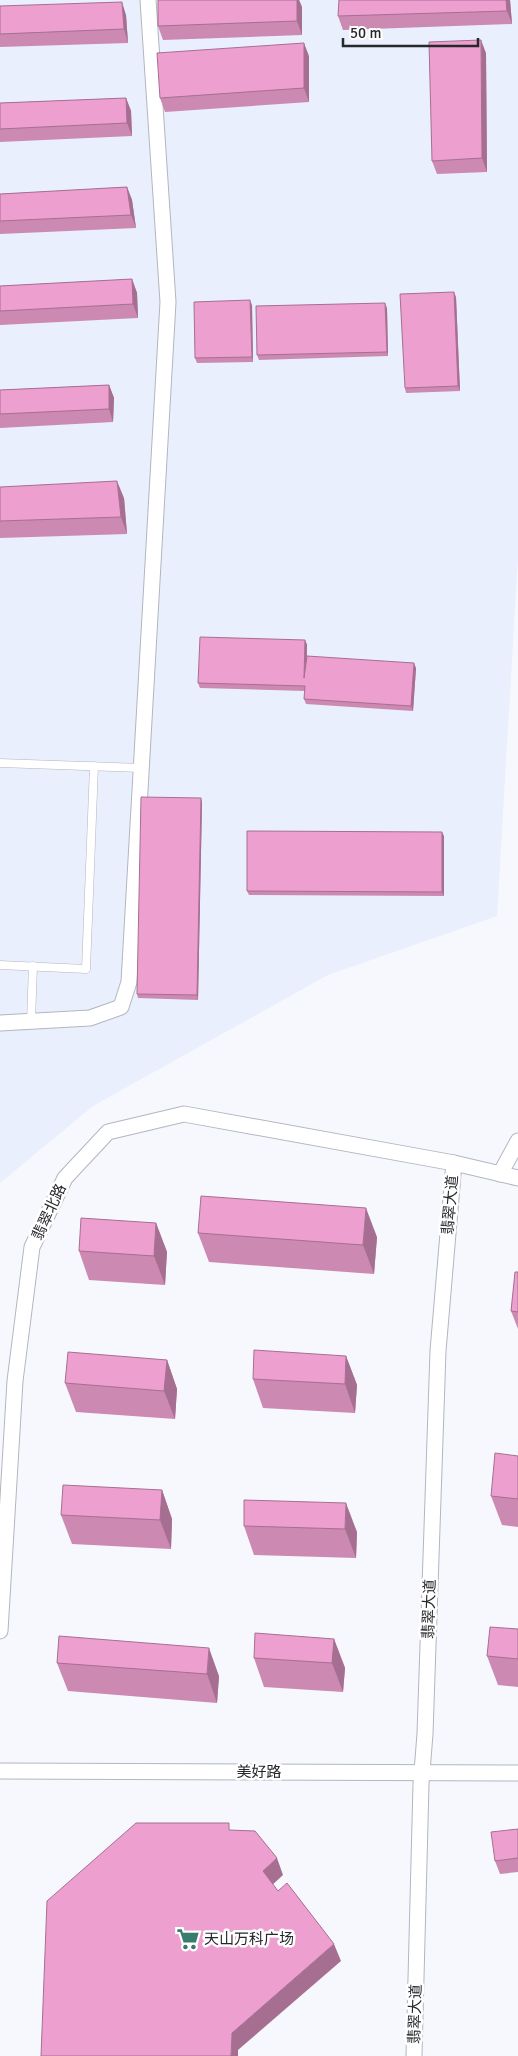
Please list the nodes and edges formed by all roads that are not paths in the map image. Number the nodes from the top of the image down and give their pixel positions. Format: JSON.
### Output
{"nodes":[{"id":1,"x":148,"y":0,"type":"edge"},
{"id":2,"x":0,"y":763,"type":"edge"},
{"id":3,"x":94,"y":766,"type":"junction"},
{"id":4,"x":142,"y":768,"type":"junction"},
{"id":5,"x":0,"y":965,"type":"edge"},
{"id":6,"x":33,"y":966,"type":"junction"},
{"id":7,"x":31,"y":1021,"type":"junction"},
{"id":8,"x":0,"y":1023,"type":"edge"},
{"id":9,"x":518,"y":1141,"type":"edge"},
{"id":10,"x":454,"y":1162,"type":"junction"},
{"id":11,"x":500,"y":1174,"type":"junction"},
{"id":12,"x":518,"y":1178,"type":"edge"},
{"id":13,"x":0,"y":1631,"type":"edge"},
{"id":14,"x":0,"y":1771,"type":"edge"},
{"id":15,"x":421,"y":1773,"type":"junction"},
{"id":16,"x":518,"y":1773,"type":"edge"},
{"id":17,"x":414,"y":2056,"type":"edge"}],
"edges":[{"from":1,"to":4,"type":"street"},
{"from":2,"to":3,"type":"lane"},
{"from":3,"to":4,"type":"lane"},
{"from":3,"to":6,"type":"lane"},
{"from":4,"to":7,"type":"street"},
{"from":5,"to":6,"type":"lane"},
{"from":6,"to":7,"type":"lane"},
{"from":7,"to":8,"type":"street"},
{"from":9,"to":11,"type":"street"},
{"from":10,"to":11,"type":"street","name":"翡翠北路"},
{"from":10,"to":13,"type":"street","name":"翡翠北路"},
{"from":10,"to":15,"type":"street","name":"翡翠大道"},
{"from":11,"to":12,"type":"street","name":"翡翠北路"},
{"from":14,"to":15,"type":"street","name":"美好路"},
{"from":15,"to":16,"type":"street","name":"美好路"},
{"from":15,"to":17,"type":"street","name":"翡翠大道"}]}
